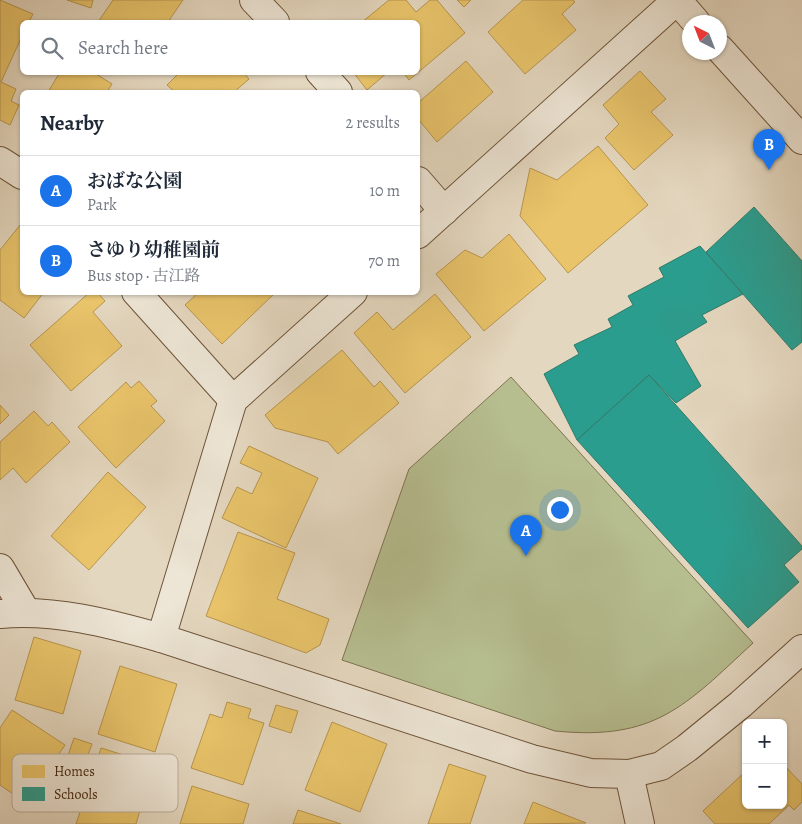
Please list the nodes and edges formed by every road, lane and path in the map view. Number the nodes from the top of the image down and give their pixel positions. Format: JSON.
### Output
{"nodes":[{"id":1,"x":254,"y":0,"type":"edge"},
{"id":2,"x":677,"y":0,"type":"edge"},
{"id":3,"x":690,"y":15,"type":"edge"},
{"id":4,"x":273,"y":20,"type":"edge"},
{"id":5,"x":727,"y":57,"type":"edge"},
{"id":6,"x":323,"y":75,"type":"edge"},
{"id":7,"x":336,"y":90,"type":"edge"},
{"id":8,"x":802,"y":140,"type":"edge"},
{"id":9,"x":0,"y":161,"type":"edge"},
{"id":10,"x":20,"y":174,"type":"edge"},
{"id":11,"x":420,"y":183,"type":"edge"},
{"id":12,"x":444,"y":211,"type":"junction"},
{"id":13,"x":420,"y":232,"type":"edge"},
{"id":14,"x":139,"y":295,"type":"edge"},
{"id":15,"x":350,"y":295,"type":"edge"},
{"id":16,"x":233,"y":400,"type":"junction"},
{"id":17,"x":0,"y":568,"type":"edge"},
{"id":18,"x":13,"y":613,"type":"edge"},
{"id":19,"x":161,"y":638,"type":"junction"},
{"id":20,"x":802,"y":648,"type":"edge"},
{"id":21,"x":629,"y":774,"type":"junction"},
{"id":22,"x":640,"y":824,"type":"edge"}],
"edges":[{"from":1,"to":4,"type":"street"},
{"from":2,"to":3,"type":"street"},
{"from":2,"to":12,"type":"street"},
{"from":5,"to":8,"type":"street"},
{"from":6,"to":7,"type":"street"},
{"from":9,"to":10,"type":"street"},
{"from":11,"to":12,"type":"street"},
{"from":12,"to":13,"type":"street"},
{"from":14,"to":16,"type":"street"},
{"from":15,"to":16,"type":"street"},
{"from":16,"to":19,"type":"street"},
{"from":17,"to":18,"type":"street"},
{"from":18,"to":19,"type":"street"},
{"from":19,"to":21,"type":"street"},
{"from":20,"to":21,"type":"street"},
{"from":21,"to":22,"type":"street"}]}
